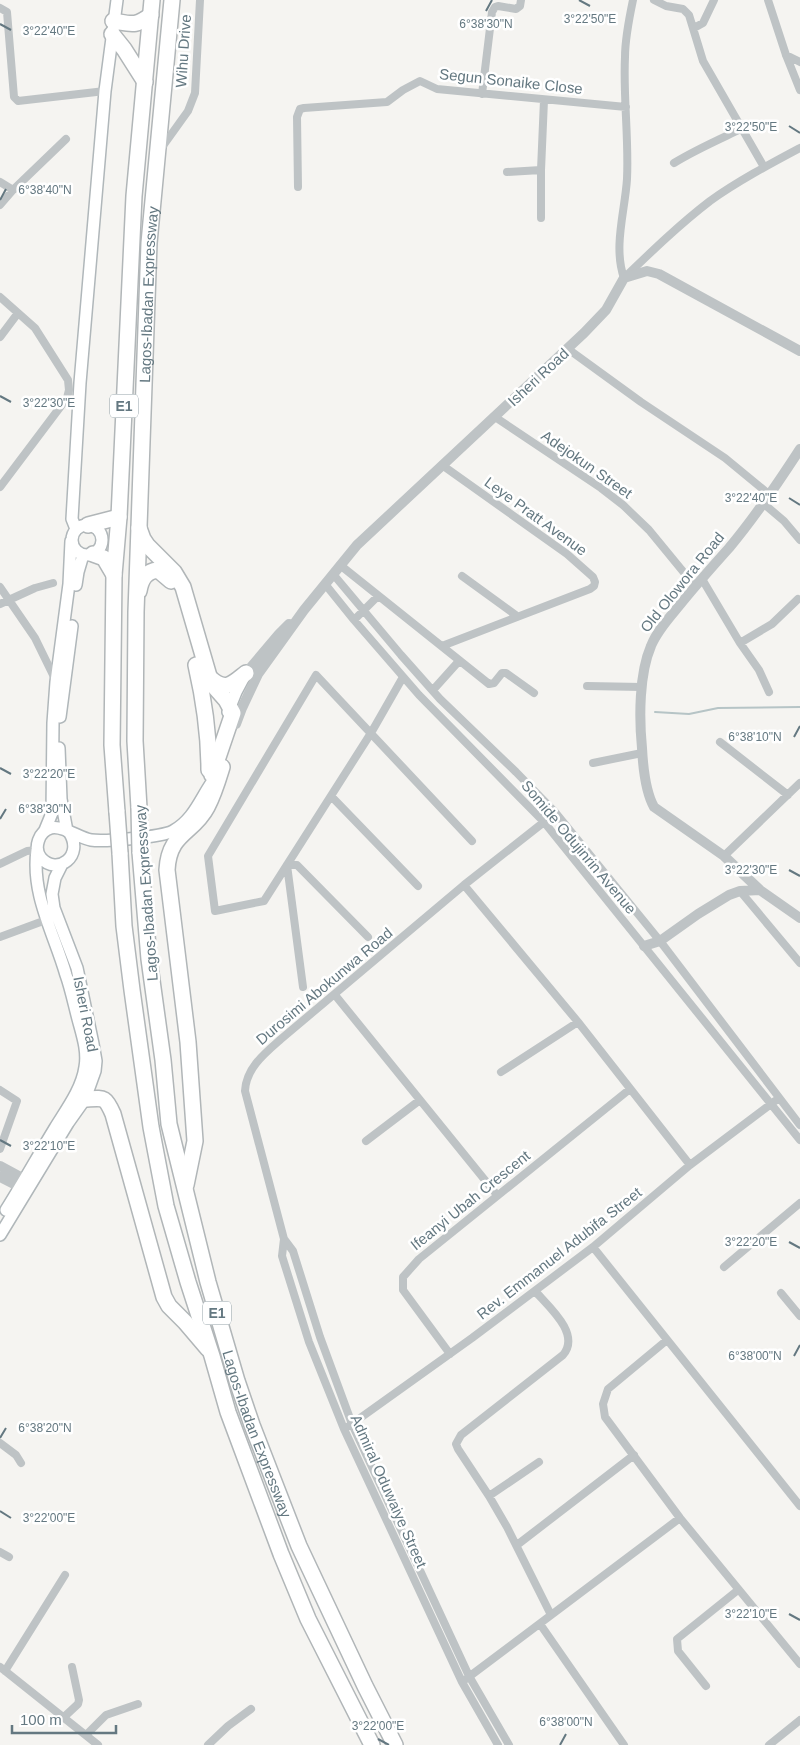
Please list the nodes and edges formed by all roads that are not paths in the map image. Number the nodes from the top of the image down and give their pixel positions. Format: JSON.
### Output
{"nodes":[{"id":1,"x":117,"y":0,"type":"edge"},
{"id":2,"x":172,"y":0,"type":"edge"},
{"id":3,"x":200,"y":0,"type":"edge"},
{"id":4,"x":521,"y":0,"type":"edge"},
{"id":5,"x":633,"y":0,"type":"edge"},
{"id":6,"x":654,"y":0,"type":"edge"},
{"id":7,"x":714,"y":0,"type":"edge"},
{"id":8,"x":768,"y":0,"type":"edge"},
{"id":9,"x":152,"y":7,"type":"edge"},
{"id":10,"x":0,"y":8,"type":"edge"},
{"id":11,"x":112,"y":28,"type":"junction"},
{"id":12,"x":694,"y":28,"type":"junction"},
{"id":13,"x":786,"y":55,"type":"junction"},
{"id":14,"x":800,"y":62,"type":"edge"},
{"id":15,"x":145,"y":82,"type":"junction"},
{"id":16,"x":800,"y":90,"type":"edge"},
{"id":17,"x":105,"y":91,"type":"junction"},
{"id":18,"x":482,"y":94,"type":"junction"},
{"id":19,"x":544,"y":100,"type":"junction"},
{"id":20,"x":626,"y":107,"type":"junction"},
{"id":21,"x":741,"y":129,"type":"junction"},
{"id":22,"x":66,"y":139,"type":"dead end"},
{"id":23,"x":800,"y":148,"type":"edge"},
{"id":24,"x":158,"y":154,"type":"junction"},
{"id":25,"x":674,"y":163,"type":"dead end"},
{"id":26,"x":764,"y":168,"type":"junction"},
{"id":27,"x":541,"y":170,"type":"junction"},
{"id":28,"x":506,"y":172,"type":"dead end"},
{"id":29,"x":0,"y":182,"type":"edge"},
{"id":30,"x":298,"y":187,"type":"dead end"},
{"id":31,"x":13,"y":190,"type":"junction"},
{"id":32,"x":0,"y":205,"type":"edge"},
{"id":33,"x":541,"y":218,"type":"dead end"},
{"id":34,"x":624,"y":278,"type":"junction"},
{"id":35,"x":0,"y":297,"type":"edge"},
{"id":36,"x":18,"y":313,"type":"junction"},
{"id":37,"x":0,"y":337,"type":"edge"},
{"id":38,"x":568,"y":349,"type":"junction"},
{"id":39,"x":800,"y":352,"type":"edge"},
{"id":40,"x":495,"y":417,"type":"junction"},
{"id":41,"x":800,"y":449,"type":"edge"},
{"id":42,"x":442,"y":465,"type":"junction"},
{"id":43,"x":0,"y":486,"type":"edge"},
{"id":44,"x":770,"y":494,"type":"junction"},
{"id":45,"x":764,"y":504,"type":"junction"},
{"id":46,"x":119,"y":517,"type":"junction"},
{"id":47,"x":138,"y":522,"type":"junction"},
{"id":48,"x":82,"y":527,"type":"junction"},
{"id":49,"x":800,"y":540,"type":"edge"},
{"id":50,"x":71,"y":541,"type":"junction"},
{"id":51,"x":88,"y":555,"type":"junction"},
{"id":52,"x":340,"y":565,"type":"junction"},
{"id":53,"x":333,"y":574,"type":"junction"},
{"id":54,"x":114,"y":575,"type":"junction"},
{"id":55,"x":462,"y":576,"type":"dead end"},
{"id":56,"x":699,"y":582,"type":"junction"},
{"id":57,"x":54,"y":583,"type":"dead end"},
{"id":58,"x":325,"y":584,"type":"junction"},
{"id":59,"x":0,"y":586,"type":"edge"},
{"id":60,"x":378,"y":596,"type":"junction"},
{"id":61,"x":10,"y":600,"type":"junction"},
{"id":62,"x":798,"y":600,"type":"dead end"},
{"id":63,"x":0,"y":604,"type":"edge"},
{"id":64,"x":304,"y":610,"type":"junction"},
{"id":65,"x":364,"y":611,"type":"junction"},
{"id":66,"x":136,"y":612,"type":"junction"},
{"id":67,"x":517,"y":616,"type":"junction"},
{"id":68,"x":354,"y":620,"type":"junction"},
{"id":69,"x":740,"y":643,"type":"junction"},
{"id":70,"x":442,"y":646,"type":"junction"},
{"id":71,"x":459,"y":661,"type":"junction"},
{"id":72,"x":246,"y":673,"type":"junction"},
{"id":73,"x":404,"y":677,"type":"junction"},
{"id":74,"x":210,"y":678,"type":"junction"},
{"id":75,"x":56,"y":682,"type":"junction"},
{"id":76,"x":587,"y":686,"type":"dead end"},
{"id":77,"x":642,"y":687,"type":"junction"},
{"id":78,"x":433,"y":690,"type":"junction"},
{"id":79,"x":769,"y":692,"type":"dead end"},
{"id":80,"x":534,"y":693,"type":"dead end"},
{"id":81,"x":230,"y":707,"type":"junction"},
{"id":82,"x":372,"y":733,"type":"junction"},
{"id":83,"x":720,"y":742,"type":"dead end"},
{"id":84,"x":642,"y":753,"type":"junction"},
{"id":85,"x":593,"y":764,"type":"dead end"},
{"id":86,"x":216,"y":768,"type":"junction"},
{"id":87,"x":800,"y":783,"type":"edge"},
{"id":88,"x":208,"y":787,"type":"junction"},
{"id":89,"x":535,"y":792,"type":"junction"},
{"id":90,"x":788,"y":795,"type":"junction"},
{"id":91,"x":331,"y":796,"type":"junction"},
{"id":92,"x":525,"y":802,"type":"junction"},
{"id":93,"x":544,"y":822,"type":"junction"},
{"id":94,"x":45,"y":830,"type":"junction"},
{"id":95,"x":68,"y":831,"type":"junction"},
{"id":96,"x":153,"y":837,"type":"junction"},
{"id":97,"x":91,"y":840,"type":"junction"},
{"id":98,"x":472,"y":841,"type":"dead end"},
{"id":99,"x":37,"y":850,"type":"junction"},
{"id":100,"x":73,"y":854,"type":"junction"},
{"id":101,"x":724,"y":856,"type":"junction"},
{"id":102,"x":2,"y":861,"type":"edge"},
{"id":103,"x":62,"y":864,"type":"junction"},
{"id":104,"x":287,"y":866,"type":"junction"},
{"id":105,"x":464,"y":885,"type":"junction"},
{"id":106,"x":418,"y":886,"type":"dead end"},
{"id":107,"x":760,"y":890,"type":"junction"},
{"id":108,"x":740,"y":891,"type":"junction"},
{"id":109,"x":800,"y":918,"type":"edge"},
{"id":110,"x":46,"y":920,"type":"junction"},
{"id":111,"x":0,"y":937,"type":"edge"},
{"id":112,"x":368,"y":937,"type":"dead end"},
{"id":113,"x":660,"y":941,"type":"junction"},
{"id":114,"x":644,"y":946,"type":"junction"},
{"id":115,"x":800,"y":963,"type":"edge"},
{"id":116,"x":303,"y":987,"type":"dead end"},
{"id":117,"x":335,"y":995,"type":"junction"},
{"id":118,"x":578,"y":1022,"type":"junction"},
{"id":119,"x":501,"y":1072,"type":"dead end"},
{"id":120,"x":630,"y":1089,"type":"junction"},
{"id":121,"x":0,"y":1090,"type":"edge"},
{"id":122,"x":778,"y":1098,"type":"junction"},
{"id":123,"x":85,"y":1099,"type":"junction"},
{"id":124,"x":420,"y":1100,"type":"junction"},
{"id":125,"x":771,"y":1104,"type":"junction"},
{"id":126,"x":800,"y":1125,"type":"edge"},
{"id":127,"x":800,"y":1140,"type":"edge"},
{"id":128,"x":366,"y":1141,"type":"dead end"},
{"id":129,"x":0,"y":1149,"type":"edge"},
{"id":130,"x":690,"y":1165,"type":"junction"},
{"id":131,"x":0,"y":1166,"type":"edge"},
{"id":132,"x":0,"y":1177,"type":"edge"},
{"id":133,"x":22,"y":1183,"type":"junction"},
{"id":134,"x":185,"y":1191,"type":"junction"},
{"id":135,"x":497,"y":1195,"type":"junction"},
{"id":136,"x":800,"y":1203,"type":"edge"},
{"id":137,"x":0,"y":1221,"type":"edge"},
{"id":138,"x":0,"y":1235,"type":"edge"},
{"id":139,"x":284,"y":1239,"type":"junction"},
{"id":140,"x":592,"y":1247,"type":"junction"},
{"id":141,"x":724,"y":1266,"type":"dead end"},
{"id":142,"x":535,"y":1291,"type":"junction"},
{"id":143,"x":781,"y":1293,"type":"dead end"},
{"id":144,"x":800,"y":1316,"type":"edge"},
{"id":145,"x":667,"y":1340,"type":"junction"},
{"id":146,"x":450,"y":1354,"type":"junction"},
{"id":147,"x":212,"y":1356,"type":"junction"},
{"id":148,"x":352,"y":1424,"type":"junction"},
{"id":149,"x":344,"y":1428,"type":"junction"},
{"id":150,"x":0,"y":1443,"type":"edge"},
{"id":151,"x":634,"y":1455,"type":"junction"},
{"id":152,"x":539,"y":1462,"type":"dead end"},
{"id":153,"x":21,"y":1463,"type":"dead end"},
{"id":154,"x":489,"y":1496,"type":"junction"},
{"id":155,"x":800,"y":1506,"type":"edge"},
{"id":156,"x":680,"y":1518,"type":"junction"},
{"id":157,"x":517,"y":1545,"type":"junction"},
{"id":158,"x":0,"y":1552,"type":"edge"},
{"id":159,"x":9,"y":1557,"type":"dead end"},
{"id":160,"x":65,"y":1575,"type":"dead end"},
{"id":161,"x":738,"y":1590,"type":"junction"},
{"id":162,"x":551,"y":1615,"type":"junction"},
{"id":163,"x":540,"y":1624,"type":"junction"},
{"id":164,"x":800,"y":1664,"type":"edge"},
{"id":165,"x":72,"y":1667,"type":"dead end"},
{"id":166,"x":2,"y":1669,"type":"edge"},
{"id":167,"x":469,"y":1676,"type":"junction"},
{"id":168,"x":462,"y":1682,"type":"junction"},
{"id":169,"x":706,"y":1686,"type":"dead end"},
{"id":170,"x":138,"y":1704,"type":"dead end"},
{"id":171,"x":251,"y":1709,"type":"dead end"},
{"id":172,"x":64,"y":1717,"type":"junction"},
{"id":173,"x":800,"y":1720,"type":"edge"},
{"id":174,"x":86,"y":1735,"type":"junction"},
{"id":175,"x":98,"y":1745,"type":"edge"},
{"id":176,"x":208,"y":1745,"type":"edge"},
{"id":177,"x":372,"y":1745,"type":"edge"},
{"id":178,"x":395,"y":1745,"type":"edge"},
{"id":179,"x":498,"y":1745,"type":"edge"},
{"id":180,"x":509,"y":1745,"type":"edge"},
{"id":181,"x":624,"y":1745,"type":"edge"},
{"id":182,"x":769,"y":1745,"type":"edge"}],
"edges":[{"from":1,"to":11,"type":"main road"},
{"from":2,"to":24,"type":"highway","name":"Lagos-Ibadan Expressway","number":"E1"},
{"from":3,"to":24,"type":"street","name":"Wihu Drive"},
{"from":4,"to":18,"type":"street"},
{"from":5,"to":20,"type":"street"},
{"from":6,"to":12,"type":"street"},
{"from":7,"to":12,"type":"street"},
{"from":8,"to":13,"type":"street"},
{"from":9,"to":11,"type":"highway"},
{"from":9,"to":15,"type":"highway","name":"Lagos-Ibadan Expressway","number":"E1"},
{"from":10,"to":17,"type":"street"},
{"from":11,"to":15,"type":"highway"},
{"from":11,"to":17,"type":"main road"},
{"from":12,"to":21,"type":"street"},
{"from":13,"to":14,"type":"street"},
{"from":13,"to":16,"type":"street"},
{"from":15,"to":46,"type":"highway","name":"Lagos-Ibadan Expressway","number":"E1"},
{"from":17,"to":48,"type":"main road"},
{"from":18,"to":19,"type":"street","name":"Segun Sonaike Close"},
{"from":18,"to":30,"type":"street","name":"Segun Sonaike Close"},
{"from":19,"to":20,"type":"street","name":"Segun Sonaike Close"},
{"from":19,"to":27,"type":"street"},
{"from":20,"to":34,"type":"street"},
{"from":21,"to":25,"type":"street"},
{"from":21,"to":26,"type":"street"},
{"from":22,"to":31,"type":"street"},
{"from":23,"to":26,"type":"street"},
{"from":24,"to":47,"type":"highway","name":"Lagos-Ibadan Expressway","number":"E1"},
{"from":26,"to":34,"type":"street"},
{"from":27,"to":28,"type":"street"},
{"from":27,"to":33,"type":"street"},
{"from":29,"to":31,"type":"street"},
{"from":31,"to":32,"type":"street"},
{"from":34,"to":38,"type":"street","name":"Isheri Road"},
{"from":34,"to":39,"type":"street"},
{"from":35,"to":36,"type":"street"},
{"from":36,"to":37,"type":"street"},
{"from":36,"to":43,"type":"street"},
{"from":38,"to":40,"type":"street","name":"Isheri Road"},
{"from":38,"to":44,"type":"street"},
{"from":40,"to":42,"type":"street","name":"Isheri Road"},
{"from":40,"to":56,"type":"street","name":"Adejokun Street"},
{"from":41,"to":44,"type":"street","name":"Old Olowora Road"},
{"from":42,"to":52,"type":"street","name":"Isheri Road"},
{"from":42,"to":67,"type":"street","name":"Leye Pratt Avenue"},
{"from":44,"to":45,"type":"street","name":"Old Olowora Road"},
{"from":45,"to":49,"type":"street"},
{"from":45,"to":56,"type":"street","name":"Old Olowora Road"},
{"from":46,"to":48,"type":"highway"},
{"from":46,"to":54,"type":"highway","name":"Lagos-Ibadan Expressway","number":"E1"},
{"from":47,"to":66,"type":"highway","name":"Lagos-Ibadan Expressway","number":"E1"},
{"from":47,"to":74,"type":"highway"},
{"from":48,"to":50,"type":"main road"},
{"from":48,"to":51,"type":"main road"},
{"from":50,"to":51,"type":"main road"},
{"from":50,"to":75,"type":"main road"},
{"from":51,"to":54,"type":"highway"},
{"from":51,"to":95,"type":"main road"},
{"from":52,"to":53,"type":"street","name":"Isheri Road"},
{"from":52,"to":60,"type":"street"},
{"from":53,"to":58,"type":"street","name":"Isheri Road"},
{"from":53,"to":65,"type":"street"},
{"from":54,"to":147,"type":"highway","name":"Lagos-Ibadan Expressway","number":"E1","bridge":true},
{"from":55,"to":67,"type":"street"},
{"from":56,"to":69,"type":"street","name":"Adejokun Street"},
{"from":56,"to":77,"type":"street","name":"Old Olowora Road"},
{"from":57,"to":61,"type":"street"},
{"from":58,"to":64,"type":"street","name":"Isheri Road"},
{"from":58,"to":68,"type":"street","name":"Somide Odujinrin Avenue"},
{"from":59,"to":61,"type":"street"},
{"from":60,"to":65,"type":"street"},
{"from":60,"to":70,"type":"street"},
{"from":61,"to":63,"type":"street"},
{"from":61,"to":75,"type":"street"},
{"from":62,"to":69,"type":"street"},
{"from":64,"to":72,"type":"street","name":"Isheri Road"},
{"from":64,"to":86,"type":"street","name":"Isheri Road"},
{"from":65,"to":68,"type":"street"},
{"from":65,"to":78,"type":"street"},
{"from":66,"to":86,"type":"highway"},
{"from":66,"to":134,"type":"highway","name":"Lagos-Ibadan Expressway","number":"E1","bridge":true},
{"from":67,"to":70,"type":"street","name":"Leye Pratt Avenue"},
{"from":68,"to":73,"type":"street","name":"Somide Odujinrin Avenue"},
{"from":69,"to":79,"type":"street","name":"Adejokun Street"},
{"from":70,"to":71,"type":"street"},
{"from":71,"to":78,"type":"street"},
{"from":71,"to":80,"type":"street"},
{"from":72,"to":74,"type":"highway"},
{"from":72,"to":81,"type":"main road","name":"Isheri Road"},
{"from":73,"to":82,"type":"street"},
{"from":73,"to":92,"type":"street","name":"Somide Odujinrin Avenue"},
{"from":74,"to":81,"type":"highway"},
{"from":75,"to":94,"type":"main road"},
{"from":76,"to":77,"type":"street"},
{"from":77,"to":84,"type":"street","name":"Old Olowora Road"},
{"from":78,"to":89,"type":"street"},
{"from":81,"to":86,"type":"main road","name":"Isheri Road"},
{"from":81,"to":88,"type":"highway"},
{"from":82,"to":91,"type":"street"},
{"from":82,"to":98,"type":"street"},
{"from":82,"to":104,"type":"street"},
{"from":83,"to":90,"type":"street"},
{"from":84,"to":85,"type":"street"},
{"from":84,"to":101,"type":"street","name":"Old Olowora Road"},
{"from":86,"to":88,"type":"main road","name":"Isheri Road"},
{"from":86,"to":96,"type":"main road","name":"Isheri Road"},
{"from":86,"to":134,"type":"highway"},
{"from":87,"to":90,"type":"street"},
{"from":88,"to":96,"type":"main road","name":"Isheri Road"},
{"from":89,"to":92,"type":"street"},
{"from":89,"to":113,"type":"street"},
{"from":90,"to":101,"type":"street"},
{"from":91,"to":104,"type":"street"},
{"from":91,"to":106,"type":"street"},
{"from":92,"to":93,"type":"street","name":"Somide Odujinrin Avenue"},
{"from":93,"to":105,"type":"street","name":"Durosimi Abokunwa Road"},
{"from":93,"to":114,"type":"street","name":"Somide Odujinrin Avenue"},
{"from":94,"to":95,"type":"main road","name":"Isheri Road"},
{"from":94,"to":99,"type":"main road","name":"Isheri Road"},
{"from":95,"to":97,"type":"main road","name":"Isheri Road"},
{"from":95,"to":100,"type":"main road"},
{"from":96,"to":97,"type":"main road","name":"Isheri Road"},
{"from":97,"to":100,"type":"main road","name":"Isheri Road"},
{"from":99,"to":102,"type":"street"},
{"from":99,"to":103,"type":"main road"},
{"from":99,"to":110,"type":"main road","name":"Isheri Road"},
{"from":100,"to":103,"type":"main road","name":"Isheri Road"},
{"from":101,"to":107,"type":"street","name":"Old Olowora Road"},
{"from":103,"to":123,"type":"main road","name":"Isheri Road"},
{"from":104,"to":112,"type":"street"},
{"from":104,"to":116,"type":"street"},
{"from":105,"to":117,"type":"street","name":"Durosimi Abokunwa Road"},
{"from":105,"to":118,"type":"street"},
{"from":107,"to":108,"type":"street"},
{"from":107,"to":109,"type":"street","name":"Old Olowora Road"},
{"from":108,"to":113,"type":"street"},
{"from":108,"to":115,"type":"street"},
{"from":110,"to":111,"type":"street"},
{"from":110,"to":133,"type":"main road","name":"Isheri Road"},
{"from":113,"to":114,"type":"street"},
{"from":113,"to":122,"type":"street"},
{"from":114,"to":125,"type":"street","name":"Somide Odujinrin Avenue"},
{"from":117,"to":124,"type":"street"},
{"from":117,"to":139,"type":"street","name":"Durosimi Abokunwa Road"},
{"from":118,"to":119,"type":"street"},
{"from":118,"to":120,"type":"street"},
{"from":120,"to":130,"type":"street"},
{"from":120,"to":135,"type":"street","name":"Ifeanyi Ubah Crescent"},
{"from":121,"to":129,"type":"street"},
{"from":122,"to":125,"type":"street","name":"Rev. Emmanuel Adubifa Street"},
{"from":122,"to":126,"type":"street"},
{"from":123,"to":138,"type":"main road","name":"Isheri Road"},
{"from":123,"to":147,"type":"highway"},
{"from":124,"to":128,"type":"street"},
{"from":124,"to":135,"type":"street"},
{"from":125,"to":127,"type":"street","name":"Somide Odujinrin Avenue"},
{"from":125,"to":130,"type":"street","name":"Rev. Emmanuel Adubifa Street"},
{"from":130,"to":140,"type":"street","name":"Rev. Emmanuel Adubifa Street"},
{"from":131,"to":133,"type":"street"},
{"from":132,"to":133,"type":"street"},
{"from":133,"to":137,"type":"main road","name":"Isheri Road"},
{"from":134,"to":178,"type":"highway","name":"Lagos-Ibadan Expressway","number":"E1"},
{"from":135,"to":146,"type":"street","name":"Ifeanyi Ubah Crescent"},
{"from":136,"to":141,"type":"street"},
{"from":139,"to":148,"type":"street","name":"Durosimi Abokunwa Road"},
{"from":139,"to":149,"type":"street","name":"Admiral Oduwaiye Street"},
{"from":140,"to":142,"type":"street","name":"Rev. Emmanuel Adubifa Street"},
{"from":140,"to":145,"type":"street"},
{"from":142,"to":146,"type":"street","name":"Rev. Emmanuel Adubifa Street"},
{"from":142,"to":154,"type":"street"},
{"from":143,"to":144,"type":"street"},
{"from":145,"to":151,"type":"street"},
{"from":145,"to":155,"type":"street"},
{"from":146,"to":148,"type":"street","name":"Rev. Emmanuel Adubifa Street"},
{"from":147,"to":177,"type":"highway","name":"Lagos-Ibadan Expressway","number":"E1"},
{"from":148,"to":149,"type":"street","name":"Rev. Emmanuel Adubifa Street"},
{"from":148,"to":167,"type":"street","name":"Admiral Oduwaiye Street"},
{"from":149,"to":168,"type":"street","name":"Admiral Oduwaiye Street"},
{"from":150,"to":153,"type":"street"},
{"from":151,"to":156,"type":"street"},
{"from":151,"to":157,"type":"street"},
{"from":152,"to":154,"type":"street"},
{"from":154,"to":157,"type":"street"},
{"from":156,"to":161,"type":"street"},
{"from":156,"to":162,"type":"street"},
{"from":157,"to":162,"type":"street"},
{"from":158,"to":159,"type":"street"},
{"from":160,"to":166,"type":"street"},
{"from":161,"to":164,"type":"street"},
{"from":161,"to":169,"type":"street"},
{"from":162,"to":163,"type":"street"},
{"from":163,"to":167,"type":"street"},
{"from":163,"to":181,"type":"street"},
{"from":165,"to":172,"type":"street"},
{"from":166,"to":172,"type":"street"},
{"from":167,"to":168,"type":"street"},
{"from":167,"to":180,"type":"street","name":"Admiral Oduwaiye Street"},
{"from":168,"to":179,"type":"street","name":"Admiral Oduwaiye Street"},
{"from":170,"to":174,"type":"street"},
{"from":171,"to":176,"type":"street"},
{"from":172,"to":174,"type":"street"},
{"from":173,"to":182,"type":"street"},
{"from":174,"to":175,"type":"street"}]}
